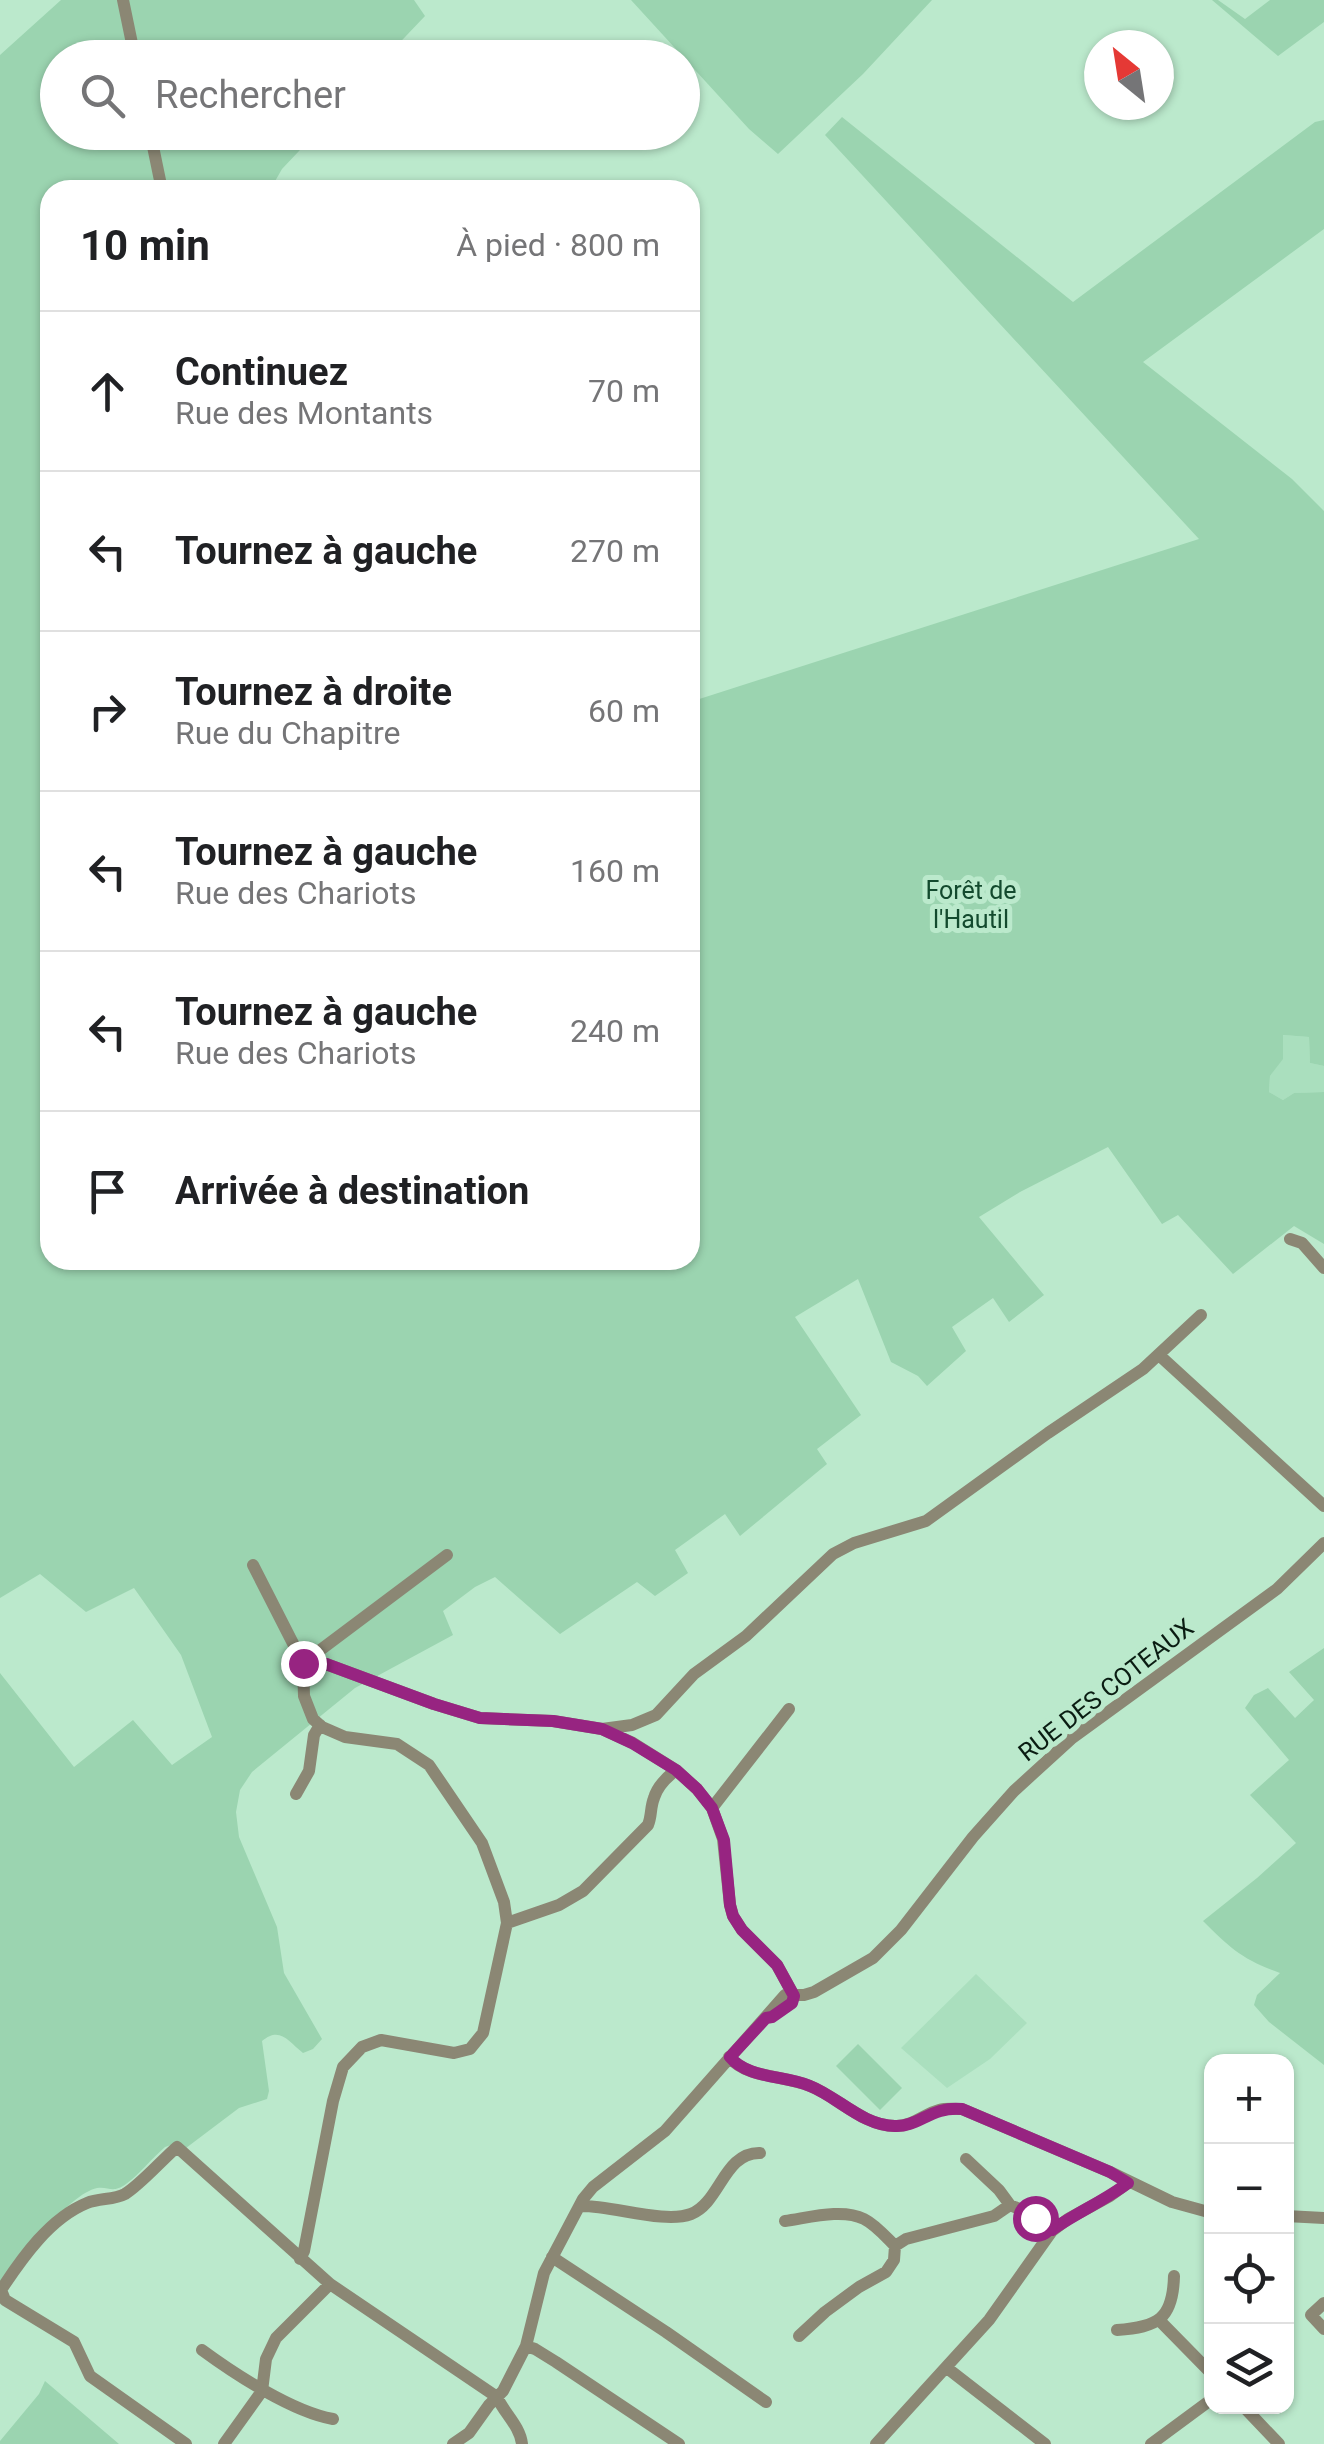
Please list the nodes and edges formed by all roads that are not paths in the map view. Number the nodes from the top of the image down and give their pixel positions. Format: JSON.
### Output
{"nodes":[{"id":1,"x":122,"y":0,"type":"edge"},
{"id":2,"x":130,"y":40,"type":"edge"},
{"id":3,"x":154,"y":150,"type":"edge"},
{"id":4,"x":160,"y":180,"type":"edge"},
{"id":5,"x":1290,"y":1239,"type":"dead end"},
{"id":6,"x":1324,"y":1268,"type":"edge"},
{"id":7,"x":1201,"y":1315,"type":"dead end"},
{"id":8,"x":1159,"y":1354,"type":"junction"},
{"id":9,"x":1324,"y":1506,"type":"edge"},
{"id":10,"x":1324,"y":1543,"type":"edge"},
{"id":11,"x":447,"y":1555,"type":"dead end"},
{"id":12,"x":254,"y":1565,"type":"dead end"},
{"id":13,"x":303,"y":1663,"type":"junction"},
{"id":14,"x":789,"y":1709,"type":"dead end"},
{"id":15,"x":320,"y":1725,"type":"junction"},
{"id":16,"x":602,"y":1729,"type":"junction"},
{"id":17,"x":676,"y":1770,"type":"junction"},
{"id":18,"x":296,"y":1794,"type":"dead end"},
{"id":19,"x":712,"y":1808,"type":"junction"},
{"id":20,"x":507,"y":1923,"type":"junction"},
{"id":21,"x":794,"y":1996,"type":"junction"},
{"id":22,"x":730,"y":2057,"type":"junction"},
{"id":23,"x":760,"y":2153,"type":"dead end"},
{"id":24,"x":966,"y":2159,"type":"dead end"},
{"id":25,"x":1128,"y":2183,"type":"junction"},
{"id":26,"x":1010,"y":2205,"type":"junction"},
{"id":27,"x":580,"y":2206,"type":"junction"},
{"id":28,"x":1204,"y":2211,"type":"edge"},
{"id":29,"x":1294,"y":2216,"type":"edge"},
{"id":30,"x":1324,"y":2218,"type":"edge"},
{"id":31,"x":784,"y":2221,"type":"dead end"},
{"id":32,"x":1052,"y":2230,"type":"junction"},
{"id":33,"x":895,"y":2246,"type":"junction"},
{"id":34,"x":552,"y":2257,"type":"junction"},
{"id":35,"x":300,"y":2260,"type":"junction"},
{"id":36,"x":1174,"y":2276,"type":"dead end"},
{"id":37,"x":330,"y":2284,"type":"junction"},
{"id":38,"x":0,"y":2290,"type":"edge"},
{"id":39,"x":1324,"y":2302,"type":"edge"},
{"id":40,"x":1159,"y":2320,"type":"junction"},
{"id":41,"x":1324,"y":2329,"type":"edge"},
{"id":42,"x":1118,"y":2330,"type":"dead end"},
{"id":43,"x":799,"y":2336,"type":"dead end"},
{"id":44,"x":526,"y":2346,"type":"junction"},
{"id":45,"x":202,"y":2350,"type":"dead end"},
{"id":46,"x":1204,"y":2366,"type":"edge"},
{"id":47,"x":948,"y":2368,"type":"junction"},
{"id":48,"x":263,"y":2388,"type":"junction"},
{"id":49,"x":497,"y":2396,"type":"junction"},
{"id":50,"x":766,"y":2402,"type":"dead end"},
{"id":51,"x":1204,"y":2406,"type":"edge"},
{"id":52,"x":1251,"y":2414,"type":"edge"},
{"id":53,"x":333,"y":2419,"type":"dead end"},
{"id":54,"x":186,"y":2444,"type":"edge"},
{"id":55,"x":224,"y":2444,"type":"edge"},
{"id":56,"x":453,"y":2444,"type":"edge"},
{"id":57,"x":522,"y":2444,"type":"edge"},
{"id":58,"x":679,"y":2444,"type":"edge"},
{"id":59,"x":876,"y":2444,"type":"edge"},
{"id":60,"x":1045,"y":2444,"type":"edge"},
{"id":61,"x":1151,"y":2444,"type":"edge"},
{"id":62,"x":1280,"y":2444,"type":"edge"}],
"edges":[{"from":1,"to":2,"type":"street"},
{"from":3,"to":4,"type":"street"},
{"from":5,"to":6,"type":"street"},
{"from":7,"to":8,"type":"street"},
{"from":8,"to":9,"type":"street"},
{"from":8,"to":16,"type":"street"},
{"from":10,"to":21,"type":"street","name":"RUE DES COTEAUX"},
{"from":11,"to":13,"type":"street"},
{"from":12,"to":13,"type":"street"},
{"from":13,"to":15,"type":"street"},
{"from":13,"to":16,"type":"street"},
{"from":14,"to":19,"type":"street"},
{"from":15,"to":18,"type":"street"},
{"from":15,"to":20,"type":"street"},
{"from":16,"to":17,"type":"street"},
{"from":17,"to":19,"type":"street"},
{"from":17,"to":20,"type":"street"},
{"from":19,"to":21,"type":"street"},
{"from":20,"to":35,"type":"street"},
{"from":21,"to":22,"type":"street","name":"RUE DES COTEAUX"},
{"from":22,"to":25,"type":"street"},
{"from":22,"to":27,"type":"street","name":"RUE DES COTEAUX"},
{"from":23,"to":27,"type":"street"},
{"from":24,"to":26,"type":"street"},
{"from":25,"to":28,"type":"street"},
{"from":25,"to":32,"type":"street"},
{"from":26,"to":32,"type":"street"},
{"from":26,"to":33,"type":"street"},
{"from":27,"to":34,"type":"street","name":"RUE DES COTEAUX"},
{"from":29,"to":30,"type":"street"},
{"from":31,"to":33,"type":"street"},
{"from":32,"to":47,"type":"street"},
{"from":33,"to":43,"type":"street"},
{"from":34,"to":44,"type":"street","name":"RUE DES COTEAUX"},
{"from":34,"to":50,"type":"street"},
{"from":35,"to":37,"type":"street"},
{"from":35,"to":38,"type":"street"},
{"from":36,"to":40,"type":"street"},
{"from":37,"to":48,"type":"street"},
{"from":37,"to":49,"type":"street"},
{"from":38,"to":54,"type":"street"},
{"from":39,"to":41,"type":"street"},
{"from":40,"to":42,"type":"street"},
{"from":40,"to":46,"type":"street"},
{"from":44,"to":49,"type":"street","name":"RUE DES COTEAUX"},
{"from":44,"to":58,"type":"street"},
{"from":45,"to":48,"type":"street"},
{"from":47,"to":59,"type":"street"},
{"from":47,"to":60,"type":"street"},
{"from":48,"to":53,"type":"street"},
{"from":48,"to":55,"type":"street"},
{"from":49,"to":56,"type":"street","name":"RUE DES COTEAUX"},
{"from":49,"to":57,"type":"street"},
{"from":51,"to":61,"type":"street"},
{"from":52,"to":62,"type":"street"}]}
